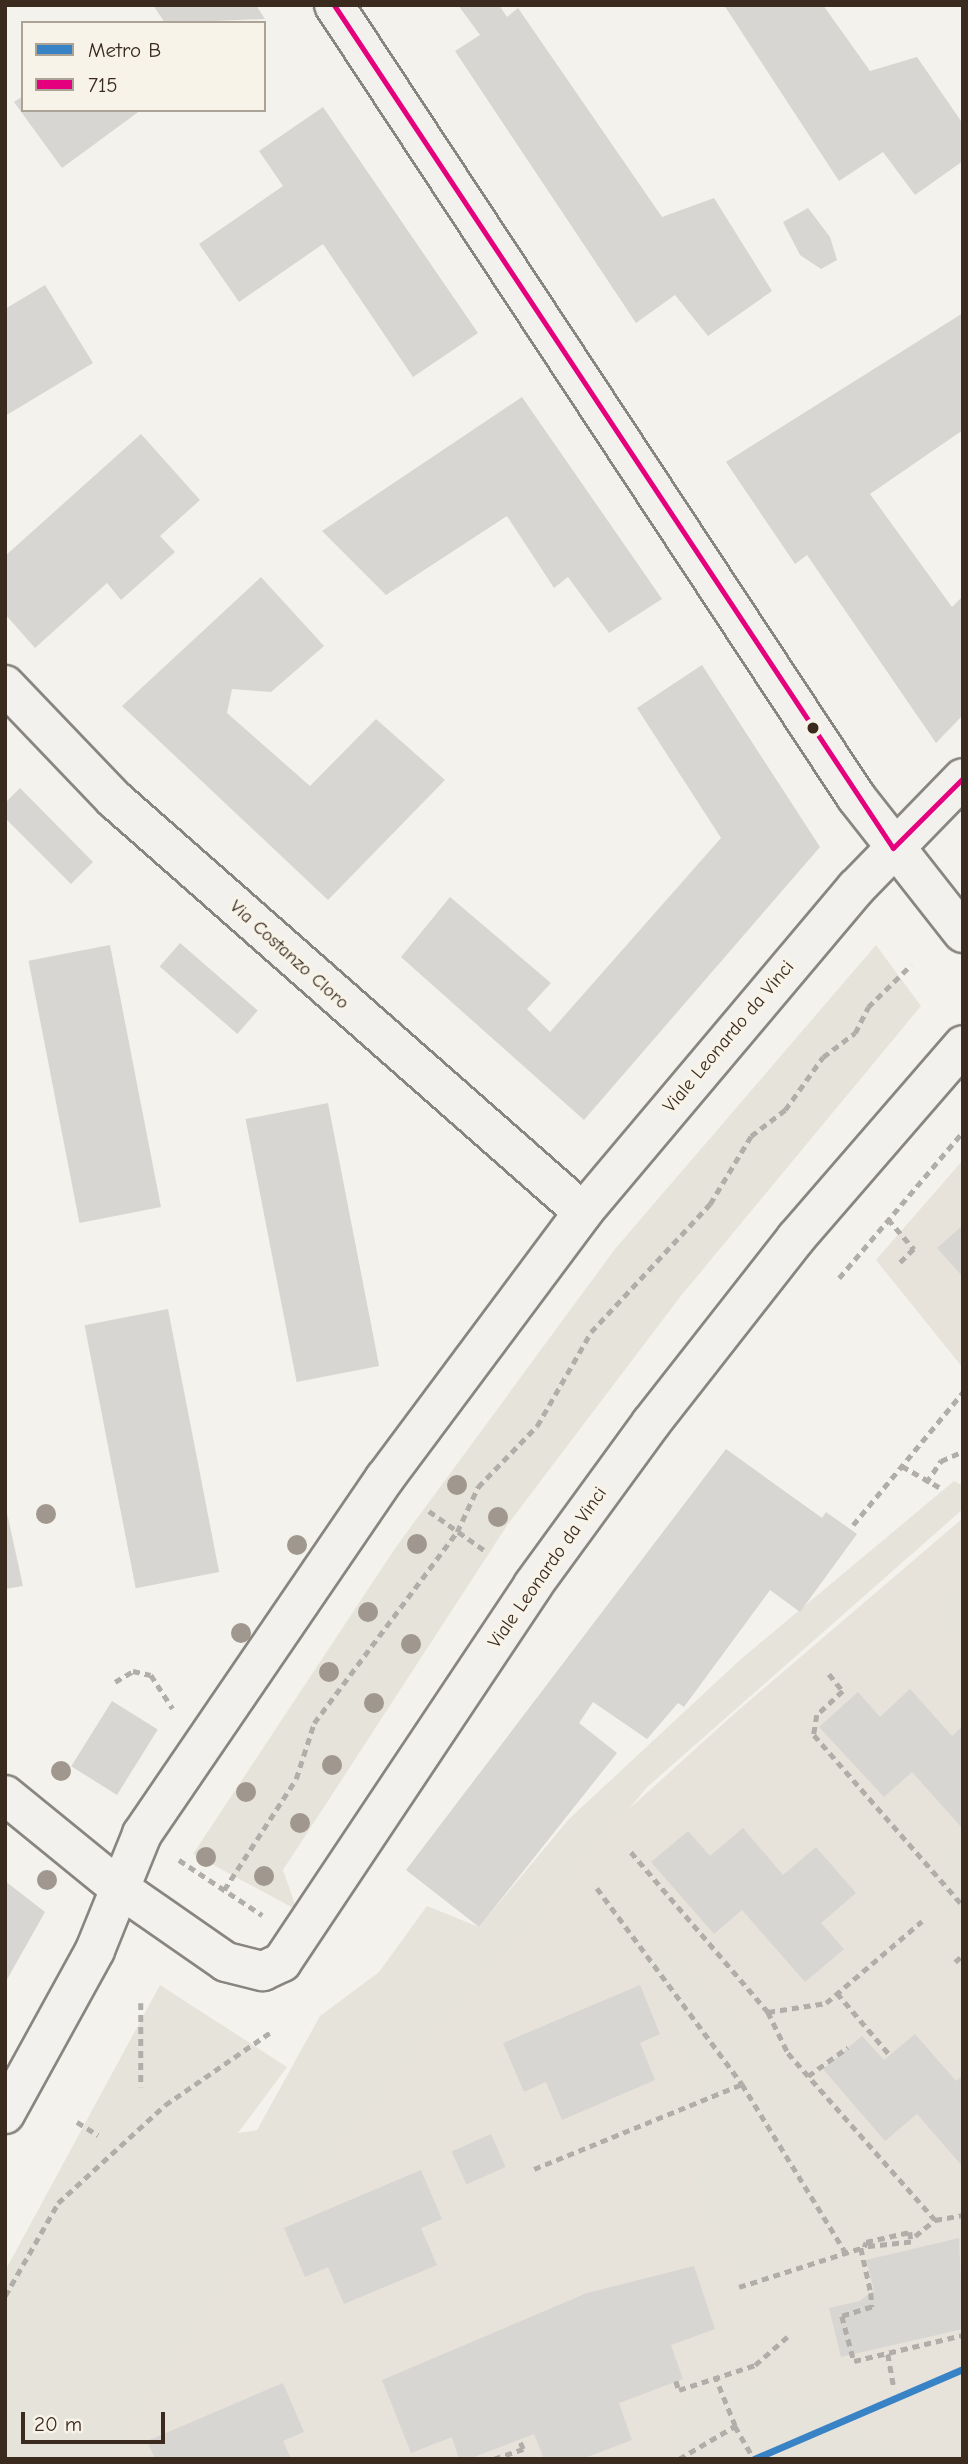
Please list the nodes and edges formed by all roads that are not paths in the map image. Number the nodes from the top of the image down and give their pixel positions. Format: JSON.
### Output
{"nodes":[{"id":1,"x":334,"y":5,"type":"edge"},
{"id":2,"x":5,"y":685,"type":"edge"},
{"id":3,"x":963,"y":778,"type":"edge"},
{"id":4,"x":893,"y":848,"type":"junction"},
{"id":5,"x":963,"y":933,"type":"edge"},
{"id":6,"x":963,"y":1045,"type":"edge"},
{"id":7,"x":583,"y":1212,"type":"junction"},
{"id":8,"x":5,"y":1795,"type":"edge"},
{"id":9,"x":118,"y":1887,"type":"junction"},
{"id":10,"x":5,"y":2114,"type":"edge"}],
"edges":[{"from":1,"to":4,"type":"street"},
{"from":2,"to":7,"type":"street","name":"Via Costanzo Cloro"},
{"from":3,"to":4,"type":"street","name":"Viale Leonardo da Vinci"},
{"from":4,"to":5,"type":"street"},
{"from":4,"to":7,"type":"street","name":"Viale Leonardo da Vinci"},
{"from":6,"to":9,"type":"street","name":"Viale Leonardo da Vinci"},
{"from":7,"to":9,"type":"street","name":"Viale Leonardo da Vinci"},
{"from":8,"to":9,"type":"street"},
{"from":9,"to":10,"type":"street","name":"Viale Leonardo da Vinci"}]}
